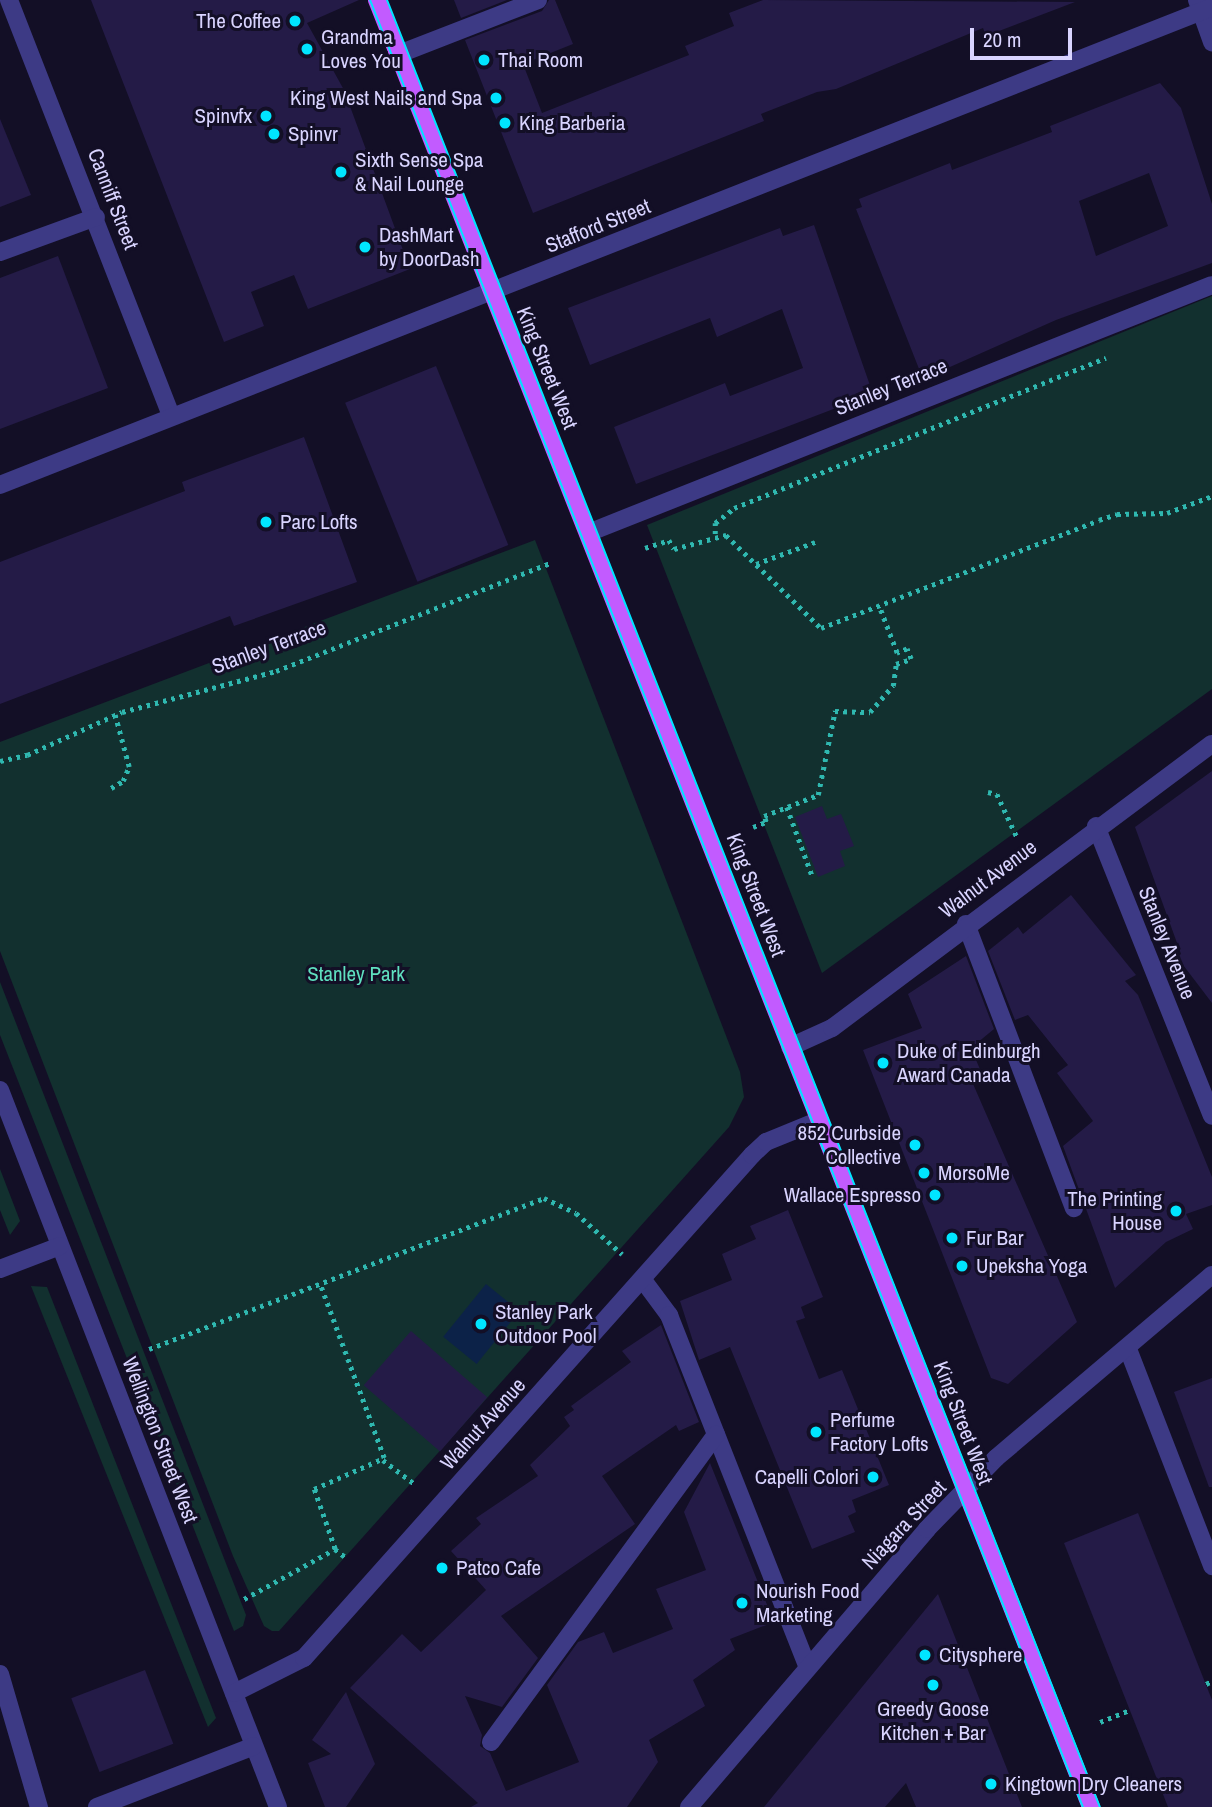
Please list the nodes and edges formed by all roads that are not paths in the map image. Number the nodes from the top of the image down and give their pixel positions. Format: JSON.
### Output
{"nodes":[{"id":1,"x":9,"y":0,"type":"edge"},
{"id":2,"x":377,"y":0,"type":"edge"},
{"id":3,"x":538,"y":0,"type":"edge"},
{"id":4,"x":1203,"y":6,"type":"edge"},
{"id":5,"x":1212,"y":42,"type":"edge"},
{"id":6,"x":398,"y":54,"type":"junction"},
{"id":7,"x":96,"y":217,"type":"junction"},
{"id":8,"x":0,"y":252,"type":"edge"},
{"id":9,"x":1212,"y":285,"type":"edge"},
{"id":10,"x":492,"y":292,"type":"junction"},
{"id":11,"x":171,"y":416,"type":"junction"},
{"id":12,"x":0,"y":485,"type":"edge"},
{"id":13,"x":588,"y":533,"type":"junction"},
{"id":14,"x":1212,"y":744,"type":"edge"},
{"id":15,"x":1096,"y":826,"type":"junction"},
{"id":16,"x":966,"y":924,"type":"junction"},
{"id":17,"x":790,"y":1047,"type":"junction"},
{"id":18,"x":0,"y":1090,"type":"edge"},
{"id":19,"x":1212,"y":1116,"type":"edge"},
{"id":20,"x":820,"y":1120,"type":"junction"},
{"id":21,"x":1074,"y":1208,"type":"dead end"},
{"id":22,"x":60,"y":1246,"type":"junction"},
{"id":23,"x":0,"y":1269,"type":"edge"},
{"id":24,"x":1212,"y":1275,"type":"edge"},
{"id":25,"x":643,"y":1280,"type":"junction"},
{"id":26,"x":1128,"y":1349,"type":"junction"},
{"id":27,"x":716,"y":1434,"type":"junction"},
{"id":28,"x":966,"y":1492,"type":"junction"},
{"id":29,"x":1212,"y":1566,"type":"edge"},
{"id":30,"x":808,"y":1667,"type":"junction"},
{"id":31,"x":0,"y":1674,"type":"edge"},
{"id":32,"x":234,"y":1693,"type":"junction"},
{"id":33,"x":491,"y":1742,"type":"dead end"},
{"id":34,"x":254,"y":1746,"type":"junction"},
{"id":35,"x":39,"y":1807,"type":"edge"},
{"id":36,"x":97,"y":1807,"type":"edge"},
{"id":37,"x":278,"y":1807,"type":"edge"},
{"id":38,"x":689,"y":1807,"type":"edge"},
{"id":39,"x":1091,"y":1807,"type":"edge"}],
"edges":[{"from":1,"to":7,"type":"street","name":"Canniff Street"},
{"from":2,"to":6,"type":"main road","name":"King Street West"},
{"from":3,"to":6,"type":"street"},
{"from":4,"to":5,"type":"street"},
{"from":4,"to":10,"type":"street","name":"Stafford Street"},
{"from":6,"to":10,"type":"main road","name":"King Street West"},
{"from":7,"to":8,"type":"street"},
{"from":7,"to":11,"type":"street","name":"Canniff Street"},
{"from":9,"to":13,"type":"street","name":"Stanley Terrace"},
{"from":10,"to":11,"type":"street","name":"Stafford Street"},
{"from":10,"to":13,"type":"main road","name":"King Street West"},
{"from":11,"to":12,"type":"street","name":"Stafford Street"},
{"from":13,"to":17,"type":"main road","name":"King Street West"},
{"from":14,"to":15,"type":"street","name":"Walnut Avenue"},
{"from":15,"to":16,"type":"street","name":"Walnut Avenue"},
{"from":15,"to":19,"type":"street","name":"Stanley Avenue"},
{"from":16,"to":17,"type":"street","name":"Walnut Avenue"},
{"from":16,"to":21,"type":"street"},
{"from":17,"to":20,"type":"main road","name":"King Street West"},
{"from":18,"to":22,"type":"street","name":"Wellington Street West"},
{"from":20,"to":25,"type":"street","name":"Walnut Avenue"},
{"from":20,"to":28,"type":"main road","name":"King Street West"},
{"from":22,"to":23,"type":"street"},
{"from":22,"to":32,"type":"street","name":"Wellington Street West"},
{"from":24,"to":26,"type":"street","name":"Niagara Street"},
{"from":25,"to":27,"type":"street"},
{"from":25,"to":32,"type":"street","name":"Walnut Avenue"},
{"from":26,"to":28,"type":"street","name":"Niagara Street"},
{"from":26,"to":29,"type":"street"},
{"from":27,"to":30,"type":"street"},
{"from":27,"to":33,"type":"street"},
{"from":28,"to":30,"type":"street","name":"Niagara Street"},
{"from":28,"to":39,"type":"main road","name":"King Street West"},
{"from":30,"to":38,"type":"street","name":"Niagara Street"},
{"from":31,"to":35,"type":"street"},
{"from":32,"to":34,"type":"street","name":"Wellington Street West"},
{"from":34,"to":36,"type":"street"},
{"from":34,"to":37,"type":"street","name":"Wellington Street West"}]}
